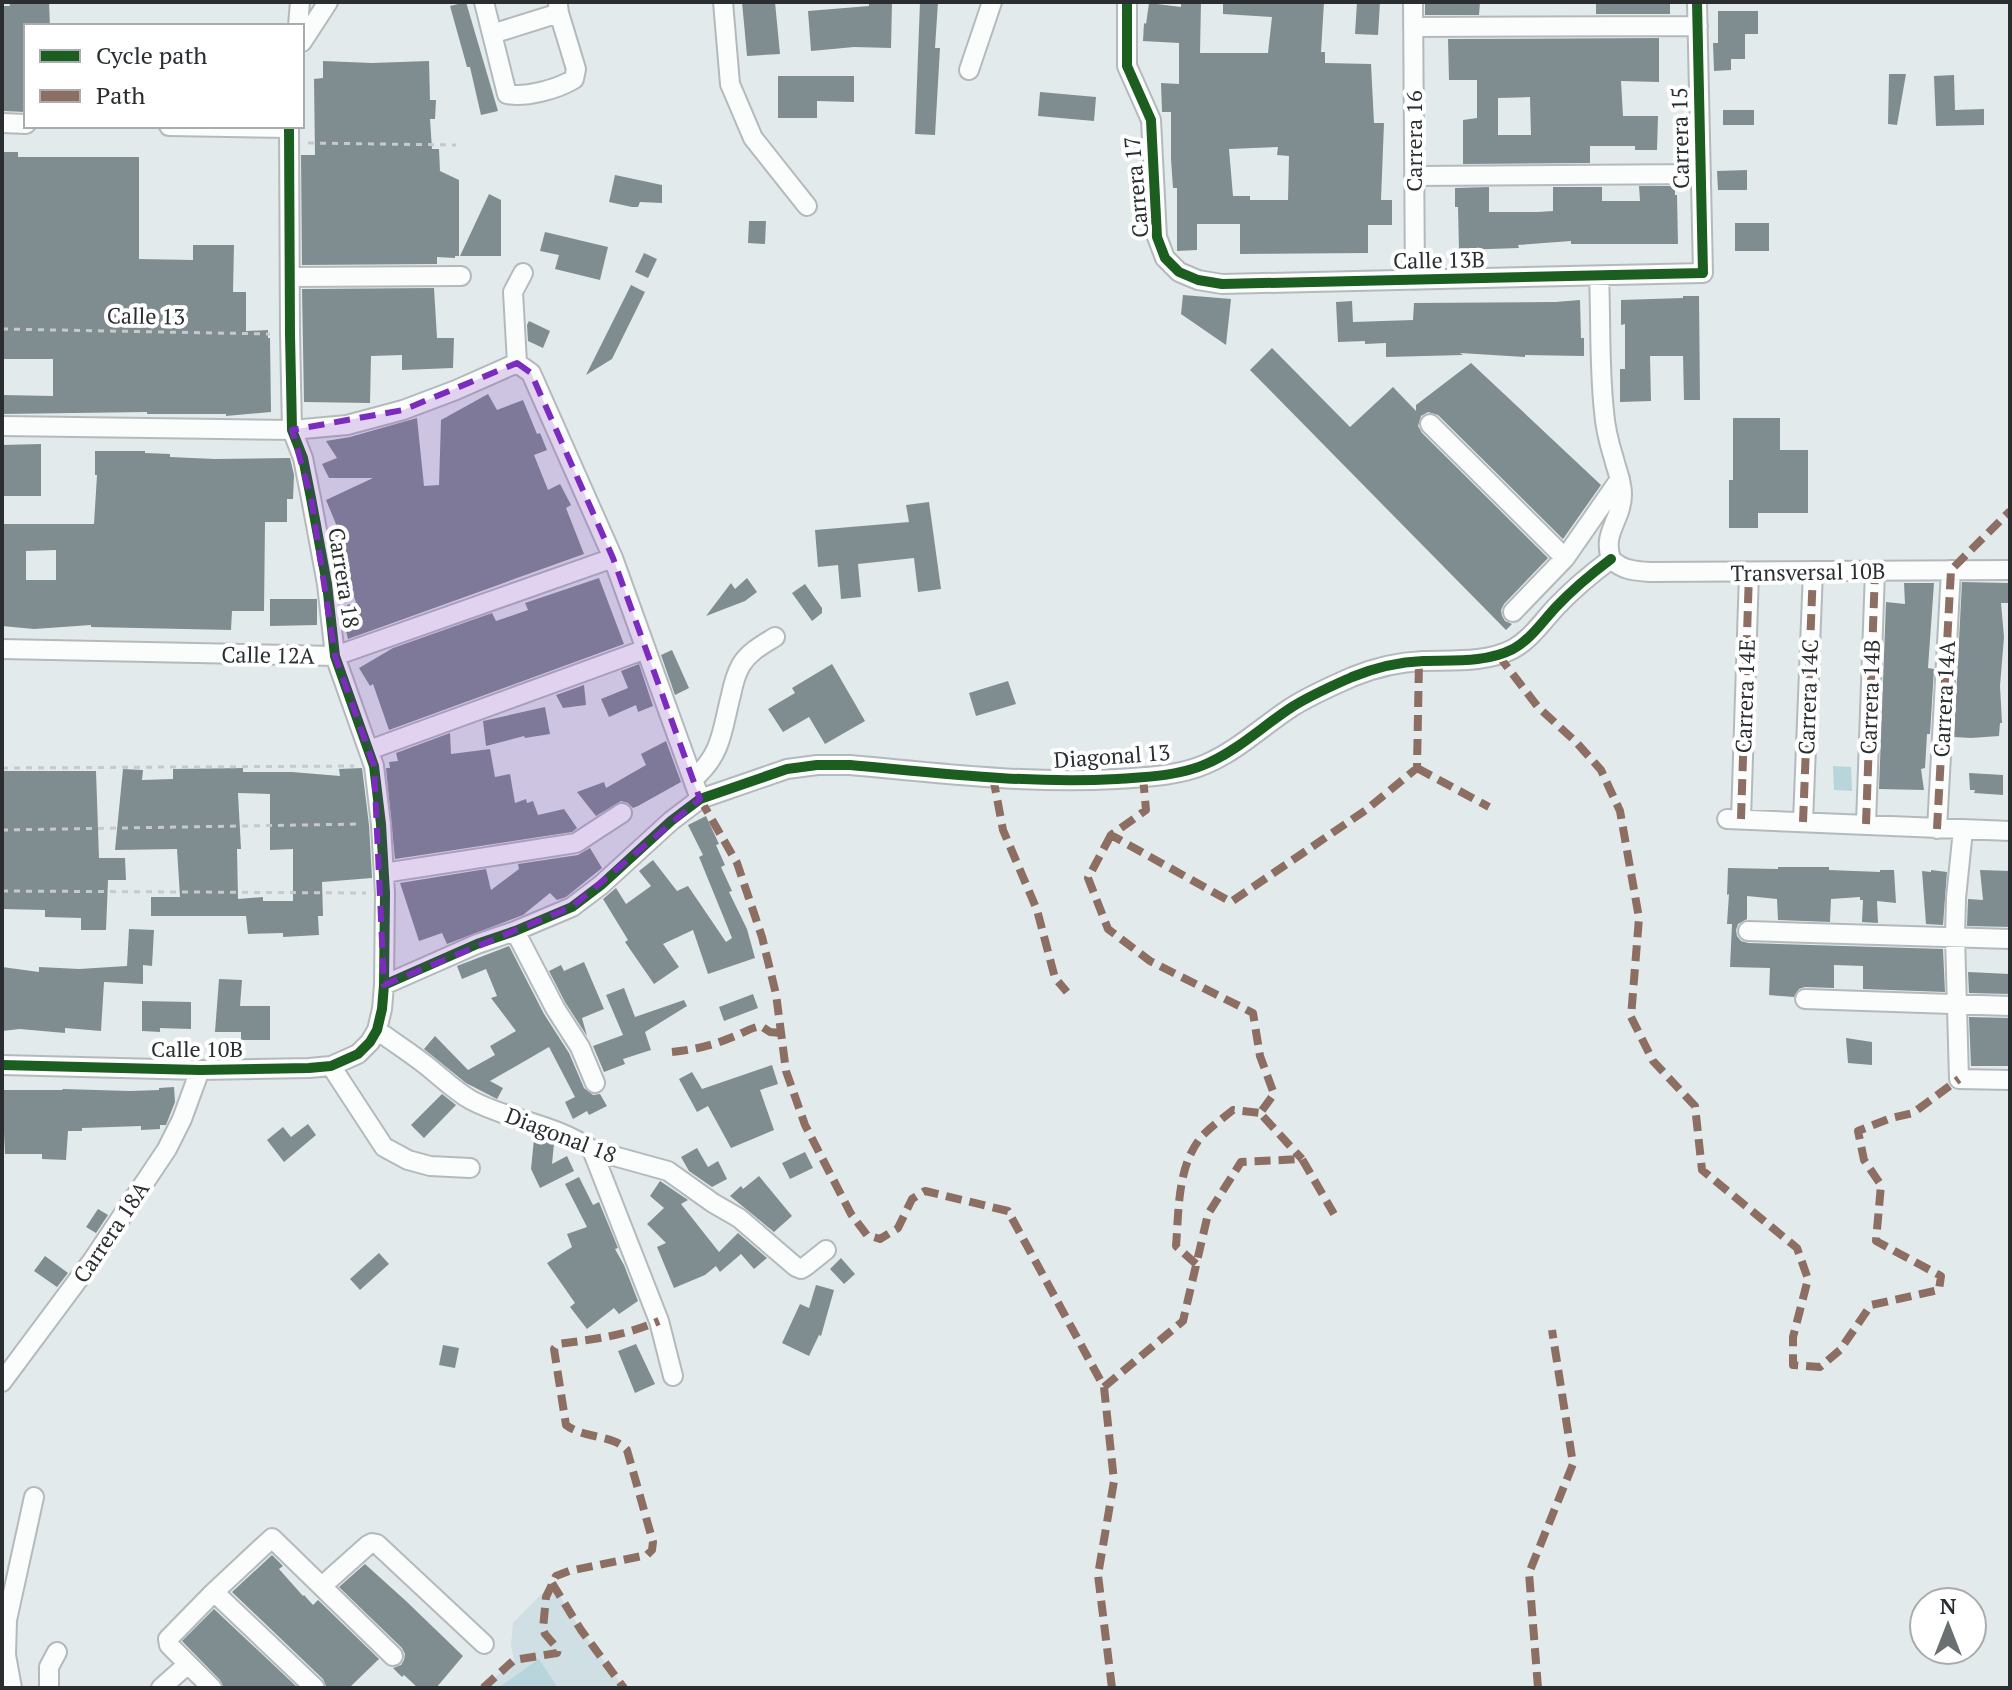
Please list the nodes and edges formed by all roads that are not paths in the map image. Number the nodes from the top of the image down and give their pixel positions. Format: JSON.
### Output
{"nodes":[{"id":1,"x":300,"y":2,"type":"edge"},
{"id":2,"x":328,"y":2,"type":"edge"},
{"id":3,"x":484,"y":2,"type":"edge"},
{"id":4,"x":723,"y":2,"type":"edge"},
{"id":5,"x":992,"y":2,"type":"edge"},
{"id":6,"x":1127,"y":2,"type":"edge"},
{"id":7,"x":1413,"y":2,"type":"edge"},
{"id":8,"x":1697,"y":2,"type":"edge"},
{"id":9,"x":558,"y":8,"type":"edge"},
{"id":10,"x":298,"y":24,"type":"edge"},
{"id":11,"x":1698,"y":26,"type":"junction"},
{"id":12,"x":1413,"y":27,"type":"junction"},
{"id":13,"x":492,"y":34,"type":"junction"},
{"id":14,"x":304,"y":39,"type":"edge"},
{"id":15,"x":969,"y":70,"type":"dead end"},
{"id":16,"x":2,"y":123,"type":"edge"},
{"id":17,"x":24,"y":124,"type":"edge"},
{"id":18,"x":209,"y":128,"type":"edge"},
{"id":19,"x":289,"y":132,"type":"edge"},
{"id":20,"x":1701,"y":174,"type":"junction"},
{"id":21,"x":1414,"y":176,"type":"junction"},
{"id":22,"x":807,"y":206,"type":"dead end"},
{"id":23,"x":1179,"y":272,"type":"joint"},
{"id":24,"x":523,"y":273,"type":"dead end"},
{"id":25,"x":1703,"y":273,"type":"joint"},
{"id":26,"x":461,"y":276,"type":"dead end"},
{"id":27,"x":1599,"y":276,"type":"junction"},
{"id":28,"x":290,"y":277,"type":"junction"},
{"id":29,"x":1415,"y":280,"type":"junction"},
{"id":30,"x":517,"y":363,"type":"junction"},
{"id":31,"x":1430,"y":424,"type":"dead end"},
{"id":32,"x":2,"y":426,"type":"edge"},
{"id":33,"x":292,"y":430,"type":"junction"},
{"id":34,"x":1620,"y":479,"type":"junction"},
{"id":35,"x":613,"y":558,"type":"junction"},
{"id":36,"x":1565,"y":558,"type":"junction"},
{"id":37,"x":1611,"y":559,"type":"junction"},
{"id":38,"x":1951,"y":570,"type":"junction"},
{"id":39,"x":2010,"y":570,"type":"edge"},
{"id":40,"x":1813,"y":571,"type":"junction"},
{"id":41,"x":1875,"y":571,"type":"junction"},
{"id":42,"x":1749,"y":573,"type":"junction"},
{"id":43,"x":1513,"y":612,"type":"dead end"},
{"id":44,"x":775,"y":637,"type":"dead end"},
{"id":45,"x":2,"y":649,"type":"edge"},
{"id":46,"x":646,"y":649,"type":"junction"},
{"id":47,"x":335,"y":656,"type":"junction"},
{"id":48,"x":372,"y":758,"type":"junction"},
{"id":49,"x":693,"y":779,"type":"junction"},
{"id":50,"x":700,"y":799,"type":"junction"},
{"id":51,"x":622,"y":813,"type":"dead end"},
{"id":52,"x":1803,"y":822,"type":"junction"},
{"id":53,"x":1866,"y":824,"type":"junction"},
{"id":54,"x":1937,"y":829,"type":"junction"},
{"id":55,"x":1963,"y":830,"type":"junction"},
{"id":56,"x":2010,"y":831,"type":"edge"},
{"id":57,"x":384,"y":873,"type":"junction"},
{"id":58,"x":515,"y":931,"type":"junction"},
{"id":59,"x":1748,"y":931,"type":"dead end"},
{"id":60,"x":1955,"y":936,"type":"junction"},
{"id":61,"x":2010,"y":939,"type":"edge"},
{"id":62,"x":384,"y":985,"type":"junction"},
{"id":63,"x":1805,"y":999,"type":"dead end"},
{"id":64,"x":1957,"y":1004,"type":"junction"},
{"id":65,"x":2010,"y":1006,"type":"edge"},
{"id":66,"x":377,"y":1030,"type":"junction"},
{"id":67,"x":2,"y":1065,"type":"edge"},
{"id":68,"x":331,"y":1066,"type":"junction"},
{"id":69,"x":200,"y":1070,"type":"junction"},
{"id":70,"x":2010,"y":1080,"type":"edge"},
{"id":71,"x":595,"y":1083,"type":"dead end"},
{"id":72,"x":592,"y":1150,"type":"junction"},
{"id":73,"x":470,"y":1168,"type":"dead end"},
{"id":74,"x":826,"y":1250,"type":"dead end"},
{"id":75,"x":673,"y":1376,"type":"dead end"},
{"id":76,"x":2,"y":1382,"type":"edge"},
{"id":77,"x":34,"y":1497,"type":"dead end"},
{"id":78,"x":322,"y":1586,"type":"junction"},
{"id":79,"x":214,"y":1592,"type":"junction"},
{"id":80,"x":484,"y":1644,"type":"dead end"},
{"id":81,"x":57,"y":1652,"type":"dead end"},
{"id":82,"x":393,"y":1656,"type":"dead end"},
{"id":83,"x":188,"y":1664,"type":"junction"},
{"id":84,"x":12,"y":1688,"type":"edge"},
{"id":85,"x":49,"y":1688,"type":"edge"},
{"id":86,"x":161,"y":1688,"type":"edge"},
{"id":87,"x":212,"y":1688,"type":"edge"},
{"id":88,"x":315,"y":1688,"type":"edge"}],
"edges":[{"from":1,"to":10,"type":"street"},
{"from":2,"to":14,"type":"street"},
{"from":3,"to":13,"type":"street"},
{"from":4,"to":22,"type":"street"},
{"from":5,"to":15,"type":"street"},
{"from":6,"to":23,"type":"street","name":"Carrera 17"},
{"from":7,"to":12,"type":"street","name":"Carrera 16"},
{"from":8,"to":11,"type":"street","name":"Carrera 15"},
{"from":9,"to":13,"type":"street"},
{"from":9,"to":13,"type":"street"},
{"from":11,"to":12,"type":"street"},
{"from":11,"to":20,"type":"street","name":"Carrera 15"},
{"from":12,"to":21,"type":"street","name":"Carrera 16"},
{"from":16,"to":17,"type":"street"},
{"from":18,"to":19,"type":"street"},
{"from":19,"to":28,"type":"street","name":"Carrera 18"},
{"from":20,"to":21,"type":"street"},
{"from":20,"to":25,"type":"street","name":"Carrera 15"},
{"from":21,"to":29,"type":"street","name":"Carrera 16"},
{"from":23,"to":29,"type":"street","name":"Calle 13B"},
{"from":24,"to":30,"type":"street"},
{"from":25,"to":27,"type":"street","name":"Calle 13B"},
{"from":26,"to":28,"type":"street"},
{"from":27,"to":29,"type":"street","name":"Calle 13B"},
{"from":27,"to":34,"type":"street"},
{"from":28,"to":33,"type":"street","name":"Carrera 18"},
{"from":30,"to":33,"type":"street"},
{"from":30,"to":35,"type":"street"},
{"from":31,"to":36,"type":"street"},
{"from":32,"to":33,"type":"street"},
{"from":33,"to":47,"type":"street","name":"Carrera 18"},
{"from":34,"to":36,"type":"street"},
{"from":34,"to":37,"type":"street"},
{"from":35,"to":46,"type":"street"},
{"from":35,"to":47,"type":"street","name":"Calle 12A"},
{"from":36,"to":43,"type":"street"},
{"from":37,"to":42,"type":"street","name":"Transversal 10B"},
{"from":37,"to":50,"type":"street","name":"Diagonal 13"},
{"from":38,"to":39,"type":"street","name":"Transversal 10B"},
{"from":38,"to":41,"type":"street","name":"Transversal 10B"},
{"from":38,"to":54,"type":"street","name":"Carrera 14A"},
{"from":40,"to":41,"type":"street","name":"Transversal 10B"},
{"from":40,"to":42,"type":"street","name":"Transversal 10B"},
{"from":40,"to":52,"type":"street","name":"Carrera 14C"},
{"from":41,"to":53,"type":"street","name":"Carrera 14B"},
{"from":42,"to":52,"type":"street","name":"Carrera 14E"},
{"from":44,"to":49,"type":"street"},
{"from":45,"to":47,"type":"street","name":"Calle 12A"},
{"from":46,"to":48,"type":"street"},
{"from":46,"to":49,"type":"street"},
{"from":47,"to":48,"type":"street","name":"Carrera 18"},
{"from":48,"to":57,"type":"street","name":"Carrera 18"},
{"from":49,"to":50,"type":"street"},
{"from":50,"to":58,"type":"street","name":"Diagonal 13"},
{"from":51,"to":57,"type":"street"},
{"from":52,"to":53,"type":"street"},
{"from":53,"to":54,"type":"street"},
{"from":54,"to":55,"type":"street"},
{"from":55,"to":56,"type":"street"},
{"from":55,"to":60,"type":"street"},
{"from":57,"to":62,"type":"street","name":"Carrera 18"},
{"from":58,"to":62,"type":"street","name":"Diagonal 13"},
{"from":58,"to":71,"type":"street"},
{"from":59,"to":60,"type":"street"},
{"from":60,"to":61,"type":"street"},
{"from":60,"to":64,"type":"street"},
{"from":62,"to":66,"type":"street","name":"Carrera 18"},
{"from":63,"to":64,"type":"street"},
{"from":64,"to":65,"type":"street"},
{"from":64,"to":70,"type":"street"},
{"from":66,"to":68,"type":"street","name":"Calle 10B"},
{"from":66,"to":72,"type":"street","name":"Diagonal 18"},
{"from":67,"to":69,"type":"street","name":"Calle 10B"},
{"from":68,"to":69,"type":"street","name":"Calle 10B"},
{"from":68,"to":73,"type":"street"},
{"from":69,"to":76,"type":"street","name":"Carrera 18A"},
{"from":72,"to":74,"type":"street","name":"Diagonal 18"},
{"from":72,"to":75,"type":"street"},
{"from":77,"to":84,"type":"street"},
{"from":78,"to":79,"type":"street"},
{"from":78,"to":80,"type":"street"},
{"from":78,"to":82,"type":"street"},
{"from":79,"to":83,"type":"street"},
{"from":79,"to":88,"type":"street"},
{"from":81,"to":85,"type":"street"},
{"from":83,"to":86,"type":"street"},
{"from":83,"to":87,"type":"street"}]}
